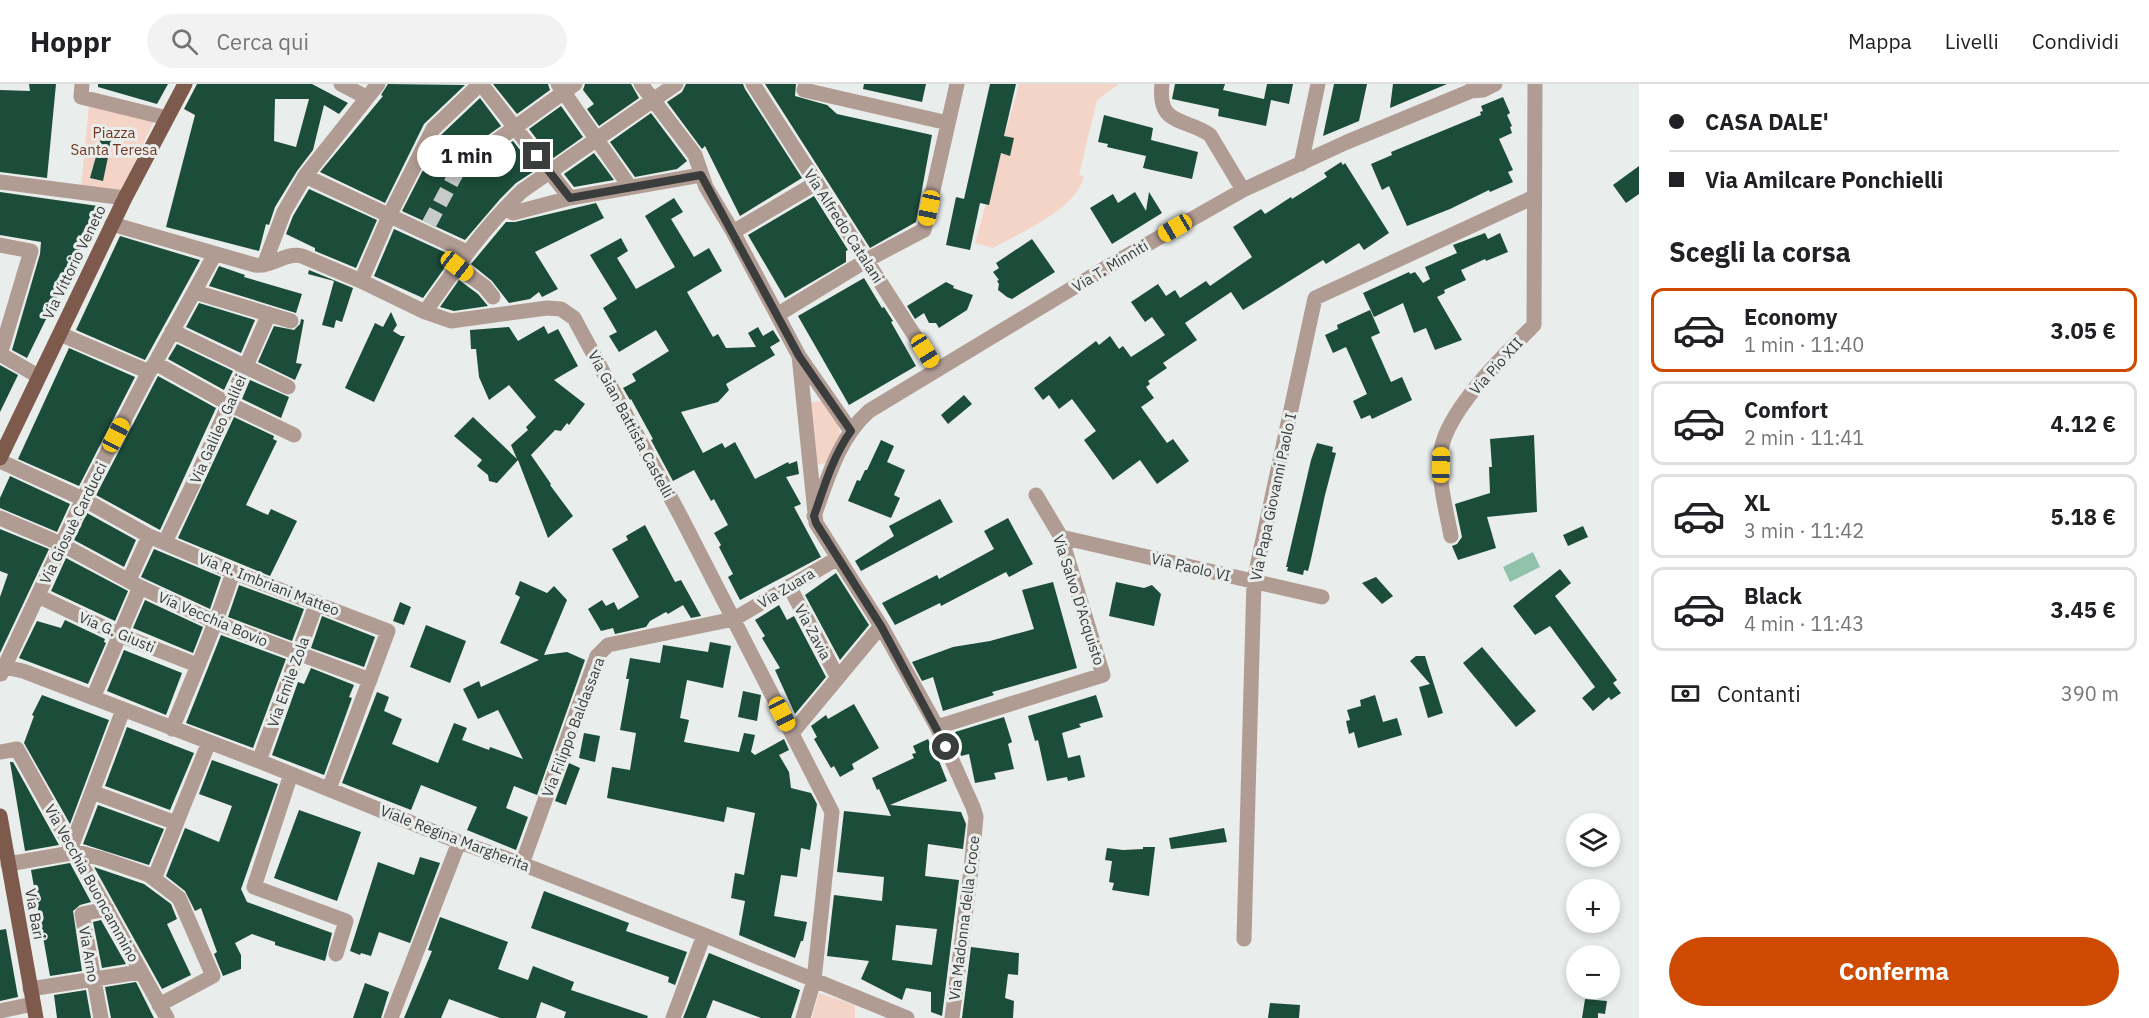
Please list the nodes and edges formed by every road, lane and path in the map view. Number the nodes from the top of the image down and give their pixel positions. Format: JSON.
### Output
{"nodes":[{"id":1,"x":185,"y":84,"type":"edge"},
{"id":2,"x":341,"y":84,"type":"edge"},
{"id":3,"x":378,"y":84,"type":"edge"},
{"id":4,"x":481,"y":84,"type":"edge"},
{"id":5,"x":641,"y":84,"type":"edge"},
{"id":6,"x":676,"y":84,"type":"edge"},
{"id":7,"x":753,"y":84,"type":"edge"},
{"id":8,"x":806,"y":84,"type":"edge"},
{"id":9,"x":957,"y":84,"type":"edge"},
{"id":10,"x":1162,"y":84,"type":"edge"},
{"id":11,"x":1318,"y":84,"type":"edge"},
{"id":12,"x":1495,"y":84,"type":"edge"},
{"id":13,"x":1536,"y":84,"type":"edge"},
{"id":14,"x":566,"y":87,"type":"edge"},
{"id":15,"x":1472,"y":87,"type":"edge"},
{"id":16,"x":82,"y":90,"type":"edge"},
{"id":17,"x":366,"y":97,"type":"junction"},
{"id":18,"x":654,"y":100,"type":"junction"},
{"id":19,"x":167,"y":118,"type":"junction"},
{"id":20,"x":948,"y":123,"type":"junction"},
{"id":21,"x":515,"y":127,"type":"junction"},
{"id":22,"x":597,"y":138,"type":"junction"},
{"id":23,"x":1301,"y":164,"type":"junction"},
{"id":24,"x":459,"y":168,"type":"tunnel mouth"},
{"id":25,"x":549,"y":171,"type":"junction"},
{"id":26,"x":701,"y":175,"type":"junction"},
{"id":27,"x":305,"y":176,"type":"junction"},
{"id":28,"x":0,"y":182,"type":"edge"},
{"id":29,"x":816,"y":183,"type":"junction"},
{"id":30,"x":630,"y":187,"type":"junction"},
{"id":31,"x":1243,"y":190,"type":"junction"},
{"id":32,"x":1534,"y":197,"type":"junction"},
{"id":33,"x":125,"y":198,"type":"junction"},
{"id":34,"x":570,"y":198,"type":"junction"},
{"id":35,"x":505,"y":208,"type":"junction"},
{"id":36,"x":389,"y":216,"type":"junction"},
{"id":37,"x":112,"y":224,"type":"junction"},
{"id":38,"x":732,"y":232,"type":"junction"},
{"id":39,"x":0,"y":245,"type":"edge"},
{"id":40,"x":467,"y":252,"type":"junction"},
{"id":41,"x":214,"y":254,"type":"junction"},
{"id":42,"x":867,"y":260,"type":"junction"},
{"id":43,"x":264,"y":265,"type":"junction"},
{"id":44,"x":457,"y":266,"type":"junction"},
{"id":45,"x":361,"y":281,"type":"junction"},
{"id":46,"x":195,"y":292,"type":"junction"},
{"id":47,"x":493,"y":297,"type":"dead end"},
{"id":48,"x":425,"y":312,"type":"junction"},
{"id":49,"x":269,"y":314,"type":"junction"},
{"id":50,"x":777,"y":315,"type":"junction"},
{"id":51,"x":291,"y":321,"type":"dead end"},
{"id":52,"x":172,"y":331,"type":"junction"},
{"id":53,"x":60,"y":334,"type":"junction"},
{"id":54,"x":1,"y":351,"type":"edge"},
{"id":55,"x":799,"y":356,"type":"junction"},
{"id":56,"x":246,"y":366,"type":"junction"},
{"id":57,"x":152,"y":368,"type":"junction"},
{"id":58,"x":936,"y":369,"type":"junction"},
{"id":59,"x":38,"y":376,"type":"junction"},
{"id":60,"x":288,"y":387,"type":"dead end"},
{"id":61,"x":227,"y":403,"type":"junction"},
{"id":62,"x":851,"y":431,"type":"junction"},
{"id":63,"x":294,"y":435,"type":"dead end"},
{"id":64,"x":0,"y":459,"type":"edge"},
{"id":65,"x":1036,"y":495,"type":"dead end"},
{"id":66,"x":83,"y":499,"type":"junction"},
{"id":67,"x":814,"y":516,"type":"junction"},
{"id":68,"x":0,"y":518,"type":"edge"},
{"id":69,"x":149,"y":536,"type":"junction"},
{"id":70,"x":1451,"y":536,"type":"dead end"},
{"id":71,"x":1060,"y":537,"type":"junction"},
{"id":72,"x":165,"y":542,"type":"junction"},
{"id":73,"x":61,"y":544,"type":"junction"},
{"id":74,"x":838,"y":558,"type":"junction"},
{"id":75,"x":233,"y":572,"type":"junction"},
{"id":76,"x":1254,"y":581,"type":"junction"},
{"id":77,"x":135,"y":584,"type":"junction"},
{"id":78,"x":789,"y":586,"type":"junction"},
{"id":79,"x":38,"y":596,"type":"junction"},
{"id":80,"x":1322,"y":597,"type":"dead end"},
{"id":81,"x":316,"y":602,"type":"junction"},
{"id":82,"x":734,"y":619,"type":"junction"},
{"id":83,"x":217,"y":623,"type":"junction"},
{"id":84,"x":881,"y":626,"type":"junction"},
{"id":85,"x":120,"y":635,"type":"junction"},
{"id":86,"x":298,"y":654,"type":"junction"},
{"id":87,"x":197,"y":665,"type":"junction"},
{"id":88,"x":1,"y":670,"type":"edge"},
{"id":89,"x":838,"y":678,"type":"junction"},
{"id":90,"x":370,"y":680,"type":"junction"},
{"id":91,"x":93,"y":698,"type":"junction"},
{"id":92,"x":123,"y":710,"type":"junction"},
{"id":93,"x":936,"y":727,"type":"junction"},
{"id":94,"x":172,"y":729,"type":"junction"},
{"id":95,"x":792,"y":733,"type":"junction"},
{"id":96,"x":209,"y":742,"type":"junction"},
{"id":97,"x":0,"y":752,"type":"edge"},
{"id":98,"x":259,"y":761,"type":"junction"},
{"id":99,"x":291,"y":774,"type":"junction"},
{"id":100,"x":329,"y":789,"type":"junction"},
{"id":101,"x":92,"y":792,"type":"junction"},
{"id":102,"x":176,"y":823,"type":"junction"},
{"id":103,"x":1,"y":825,"type":"edge"},
{"id":104,"x":459,"y":842,"type":"junction"},
{"id":105,"x":74,"y":848,"type":"junction"},
{"id":106,"x":8,"y":864,"type":"junction"},
{"id":107,"x":522,"y":864,"type":"junction"},
{"id":108,"x":154,"y":879,"type":"junction"},
{"id":109,"x":107,"y":909,"type":"junction"},
{"id":110,"x":704,"y":935,"type":"junction"},
{"id":111,"x":1244,"y":939,"type":"dead end"},
{"id":112,"x":336,"y":954,"type":"dead end"},
{"id":113,"x":141,"y":972,"type":"junction"},
{"id":114,"x":93,"y":979,"type":"junction"},
{"id":115,"x":814,"y":980,"type":"junction"},
{"id":116,"x":33,"y":1004,"type":"edge"},
{"id":117,"x":0,"y":1011,"type":"edge"},
{"id":118,"x":163,"y":1011,"type":"edge"},
{"id":119,"x":872,"y":1011,"type":"edge"},
{"id":120,"x":101,"y":1018,"type":"edge"},
{"id":121,"x":391,"y":1018,"type":"edge"},
{"id":122,"x":673,"y":1018,"type":"edge"},
{"id":123,"x":803,"y":1018,"type":"edge"},
{"id":124,"x":905,"y":1018,"type":"edge"},
{"id":125,"x":952,"y":1018,"type":"edge"}],
"edges":[{"from":1,"to":19,"type":"main road","name":"Via Vittorio Veneto"},
{"from":2,"to":17,"type":"street"},
{"from":3,"to":17,"type":"street"},
{"from":4,"to":21,"type":"street"},
{"from":4,"to":36,"type":"street"},
{"from":5,"to":18,"type":"street","name":"Via Madonna della Croce"},
{"from":6,"to":18,"type":"street"},
{"from":7,"to":29,"type":"street","name":"Via Alfredo Catalani"},
{"from":8,"to":20,"type":"street"},
{"from":9,"to":20,"type":"street"},
{"from":10,"to":31,"type":"street"},
{"from":11,"to":23,"type":"street"},
{"from":12,"to":15,"type":"street","name":"Via T. Minniti"},
{"from":13,"to":32,"type":"street","name":"Via Pio XII"},
{"from":14,"to":21,"type":"street"},
{"from":14,"to":22,"type":"street"},
{"from":15,"to":23,"type":"street","name":"Via T. Minniti"},
{"from":16,"to":19,"type":"street"},
{"from":17,"to":27,"type":"street"},
{"from":18,"to":22,"type":"street"},
{"from":18,"to":26,"type":"street","name":"Via Madonna della Croce"},
{"from":19,"to":33,"type":"main road","name":"Via Vittorio Veneto"},
{"from":20,"to":42,"type":"street"},
{"from":21,"to":24,"type":"street"},
{"from":21,"to":25,"type":"street"},
{"from":22,"to":25,"type":"street"},
{"from":22,"to":30,"type":"street"},
{"from":23,"to":31,"type":"street","name":"Via T. Minniti"},
{"from":25,"to":34,"type":"street"},
{"from":25,"to":35,"type":"street"},
{"from":26,"to":30,"type":"street"},
{"from":26,"to":38,"type":"street","name":"Via Madonna della Croce"},
{"from":27,"to":36,"type":"street"},
{"from":27,"to":43,"type":"street"},
{"from":28,"to":33,"type":"street"},
{"from":29,"to":38,"type":"street"},
{"from":29,"to":42,"type":"street","name":"Via Alfredo Catalani"},
{"from":30,"to":34,"type":"street"},
{"from":31,"to":58,"type":"street","name":"Via T. Minniti"},
{"from":32,"to":70,"type":"street","name":"Via Pio XII"},
{"from":32,"to":76,"type":"street","name":"Via Papa Giovanni Paolo I"},
{"from":33,"to":37,"type":"main road","name":"Via Vittorio Veneto"},
{"from":34,"to":35,"type":"street"},
{"from":35,"to":40,"type":"street"},
{"from":36,"to":40,"type":"street"},
{"from":36,"to":45,"type":"street"},
{"from":37,"to":41,"type":"street","name":"Via Gian Battista Castelli"},
{"from":37,"to":53,"type":"main road","name":"Via Vittorio Veneto"},
{"from":38,"to":50,"type":"street","name":"Via Madonna della Croce"},
{"from":39,"to":54,"type":"street"},
{"from":40,"to":44,"type":"street"},
{"from":41,"to":43,"type":"street","name":"Via Gian Battista Castelli"},
{"from":41,"to":46,"type":"street","name":"Via Giosuè Carducci"},
{"from":42,"to":50,"type":"street"},
{"from":42,"to":58,"type":"street","name":"Via Alfredo Catalani"},
{"from":43,"to":45,"type":"street","name":"Via Gian Battista Castelli"},
{"from":44,"to":47,"type":"street"},
{"from":44,"to":48,"type":"street"},
{"from":45,"to":48,"type":"street","name":"Via Gian Battista Castelli"},
{"from":46,"to":49,"type":"street"},
{"from":46,"to":52,"type":"street","name":"Via Giosuè Carducci"},
{"from":48,"to":82,"type":"street","name":"Via Gian Battista Castelli"},
{"from":49,"to":51,"type":"street"},
{"from":49,"to":56,"type":"street","name":"Via Galileo Galilei"},
{"from":50,"to":55,"type":"street","name":"Via Madonna della Croce"},
{"from":52,"to":56,"type":"street"},
{"from":52,"to":57,"type":"street","name":"Via Giosuè Carducci"},
{"from":53,"to":57,"type":"street"},
{"from":53,"to":59,"type":"main road","name":"Via Vittorio Veneto"},
{"from":54,"to":59,"type":"street"},
{"from":55,"to":62,"type":"street","name":"Via Madonna della Croce"},
{"from":55,"to":67,"type":"street","name":"Via Madonna della Croce"},
{"from":56,"to":60,"type":"street"},
{"from":56,"to":61,"type":"street","name":"Via Galileo Galilei"},
{"from":57,"to":61,"type":"street"},
{"from":57,"to":66,"type":"street","name":"Via Giosuè Carducci"},
{"from":58,"to":62,"type":"street","name":"Via T. Minniti"},
{"from":59,"to":64,"type":"main road","name":"Via Vittorio Veneto"},
{"from":61,"to":63,"type":"street"},
{"from":61,"to":72,"type":"street","name":"Via Galileo Galilei"},
{"from":62,"to":67,"type":"street","name":"Via T. Minniti"},
{"from":64,"to":66,"type":"street","name":"Via R. Imbriani Matteo"},
{"from":65,"to":71,"type":"street","name":"Via Salvo D'Acquisto"},
{"from":66,"to":69,"type":"street","name":"Via R. Imbriani Matteo"},
{"from":66,"to":73,"type":"street","name":"Via Giosuè Carducci"},
{"from":67,"to":74,"type":"street","name":"Via Madonna della Croce"},
{"from":68,"to":73,"type":"street","name":"Via Vecchia Bovio"},
{"from":69,"to":72,"type":"street","name":"Via R. Imbriani Matteo"},
{"from":69,"to":77,"type":"street"},
{"from":71,"to":76,"type":"street","name":"Via Paolo VI"},
{"from":71,"to":93,"type":"street","name":"Via Salvo D'Acquisto"},
{"from":72,"to":75,"type":"street","name":"Via R. Imbriani Matteo"},
{"from":73,"to":77,"type":"street","name":"Via Vecchia Bovio"},
{"from":73,"to":79,"type":"street","name":"Via Giosuè Carducci"},
{"from":74,"to":78,"type":"street","name":"Via Zuara"},
{"from":74,"to":84,"type":"street","name":"Via Madonna della Croce"},
{"from":75,"to":81,"type":"street","name":"Via R. Imbriani Matteo"},
{"from":75,"to":83,"type":"street"},
{"from":76,"to":80,"type":"street","name":"Via Paolo VI"},
{"from":76,"to":111,"type":"street","name":"Via Papa Giovanni Paolo I"},
{"from":77,"to":83,"type":"street","name":"Via Vecchia Bovio"},
{"from":77,"to":85,"type":"street"},
{"from":78,"to":82,"type":"street","name":"Via Zuara"},
{"from":78,"to":89,"type":"street","name":"Via Zavia"},
{"from":79,"to":85,"type":"street","name":"Via G. Giusti"},
{"from":79,"to":88,"type":"street","name":"Via Giosuè Carducci"},
{"from":81,"to":86,"type":"street","name":"Via Emile Zola"},
{"from":81,"to":90,"type":"street","name":"Via R. Imbriani Matteo"},
{"from":82,"to":95,"type":"street","name":"Via Gian Battista Castelli"},
{"from":82,"to":107,"type":"street","name":"Via Filippo Baldassara"},
{"from":83,"to":86,"type":"street","name":"Via Vecchia Bovio"},
{"from":83,"to":87,"type":"street"},
{"from":84,"to":89,"type":"street"},
{"from":84,"to":93,"type":"street","name":"Via Madonna della Croce"},
{"from":85,"to":87,"type":"street","name":"Via G. Giusti"},
{"from":85,"to":91,"type":"street"},
{"from":86,"to":90,"type":"street","name":"Via Vecchia Bovio"},
{"from":86,"to":98,"type":"street","name":"Via Emile Zola"},
{"from":87,"to":94,"type":"street"},
{"from":88,"to":91,"type":"street","name":"Viale Regina Margherita"},
{"from":89,"to":95,"type":"street"},
{"from":90,"to":100,"type":"street","name":"Via R. Imbriani Matteo"},
{"from":91,"to":92,"type":"street","name":"Viale Regina Margherita"},
{"from":92,"to":94,"type":"street","name":"Viale Regina Margherita"},
{"from":92,"to":101,"type":"street"},
{"from":93,"to":125,"type":"street","name":"Via Madonna della Croce"},
{"from":94,"to":96,"type":"street","name":"Viale Regina Margherita"},
{"from":95,"to":115,"type":"street","name":"Via Gian Battista Castelli"},
{"from":96,"to":98,"type":"street","name":"Viale Regina Margherita"},
{"from":96,"to":102,"type":"street"},
{"from":97,"to":105,"type":"street","name":"Via Vecchia Buoncammino"},
{"from":98,"to":99,"type":"street","name":"Viale Regina Margherita"},
{"from":99,"to":100,"type":"street","name":"Viale Regina Margherita"},
{"from":99,"to":112,"type":"street"},
{"from":100,"to":104,"type":"street","name":"Viale Regina Margherita"},
{"from":101,"to":102,"type":"street"},
{"from":101,"to":105,"type":"street"},
{"from":102,"to":108,"type":"street"},
{"from":103,"to":106,"type":"main road","name":"Via Bari"},
{"from":104,"to":107,"type":"street","name":"Viale Regina Margherita"},
{"from":104,"to":121,"type":"street"},
{"from":105,"to":106,"type":"street"},
{"from":105,"to":108,"type":"street"},
{"from":105,"to":109,"type":"street","name":"Via Vecchia Buoncammino"},
{"from":106,"to":116,"type":"main road","name":"Via Bari"},
{"from":107,"to":110,"type":"street","name":"Viale Regina Margherita"},
{"from":108,"to":118,"type":"street"},
{"from":109,"to":113,"type":"street","name":"Via Vecchia Buoncammino"},
{"from":109,"to":114,"type":"street","name":"Via Arno"},
{"from":110,"to":115,"type":"street","name":"Viale Regina Margherita"},
{"from":110,"to":122,"type":"street"},
{"from":113,"to":114,"type":"street"},
{"from":113,"to":118,"type":"street","name":"Via Vecchia Buoncammino"},
{"from":114,"to":116,"type":"street"},
{"from":114,"to":120,"type":"street","name":"Via Arno"},
{"from":115,"to":119,"type":"street","name":"Viale Regina Margherita"},
{"from":115,"to":123,"type":"street","name":"Via Gian Battista Castelli"},
{"from":116,"to":117,"type":"street"},
{"from":119,"to":124,"type":"street","name":"Viale Regina Margherita"}]}
